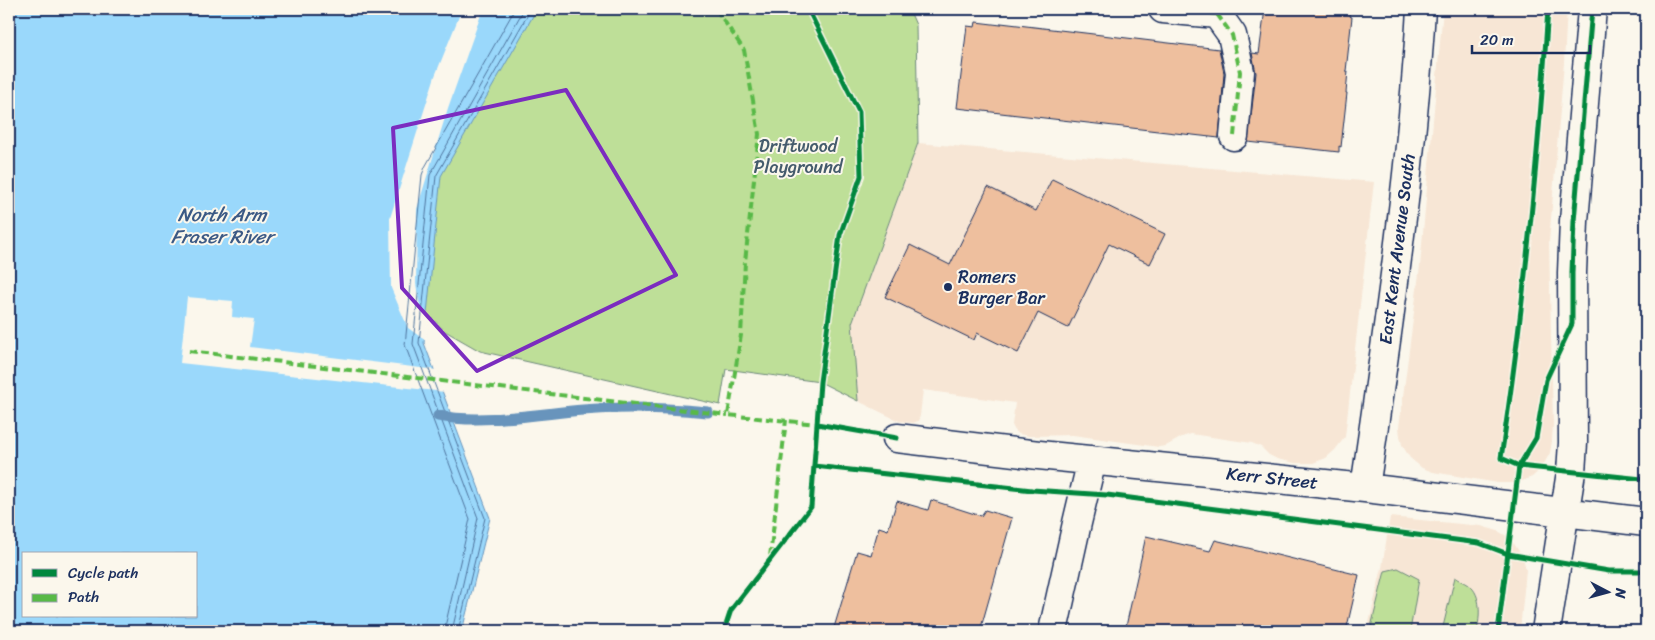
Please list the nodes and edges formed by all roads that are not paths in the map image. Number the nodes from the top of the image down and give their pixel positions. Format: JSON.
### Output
{"nodes":[{"id":1,"x":1163,"y":9,"type":"edge"},
{"id":2,"x":1421,"y":9,"type":"edge"},
{"id":3,"x":1592,"y":9,"type":"edge"},
{"id":4,"x":1219,"y":11,"type":"edge"},
{"id":5,"x":1234,"y":136,"type":"dead end"},
{"id":6,"x":897,"y":438,"type":"dead end"},
{"id":7,"x":1092,"y":460,"type":"junction"},
{"id":8,"x":1365,"y":488,"type":"junction"},
{"id":9,"x":1565,"y":512,"type":"junction"},
{"id":10,"x":1646,"y":522,"type":"edge"},
{"id":11,"x":1053,"y":631,"type":"edge"},
{"id":12,"x":1546,"y":631,"type":"edge"}],
"edges":[{"from":1,"to":4,"type":"street"},
{"from":2,"to":8,"type":"street","name":"East Kent Avenue South"},
{"from":3,"to":9,"type":"street"},
{"from":4,"to":5,"type":"street"},
{"from":6,"to":7,"type":"street","name":"Kerr Street"},
{"from":7,"to":8,"type":"street","name":"Kerr Street"},
{"from":7,"to":11,"type":"street"},
{"from":8,"to":9,"type":"street","name":"Kerr Street"},
{"from":9,"to":10,"type":"street","name":"Kerr Street"},
{"from":9,"to":12,"type":"street"}]}
